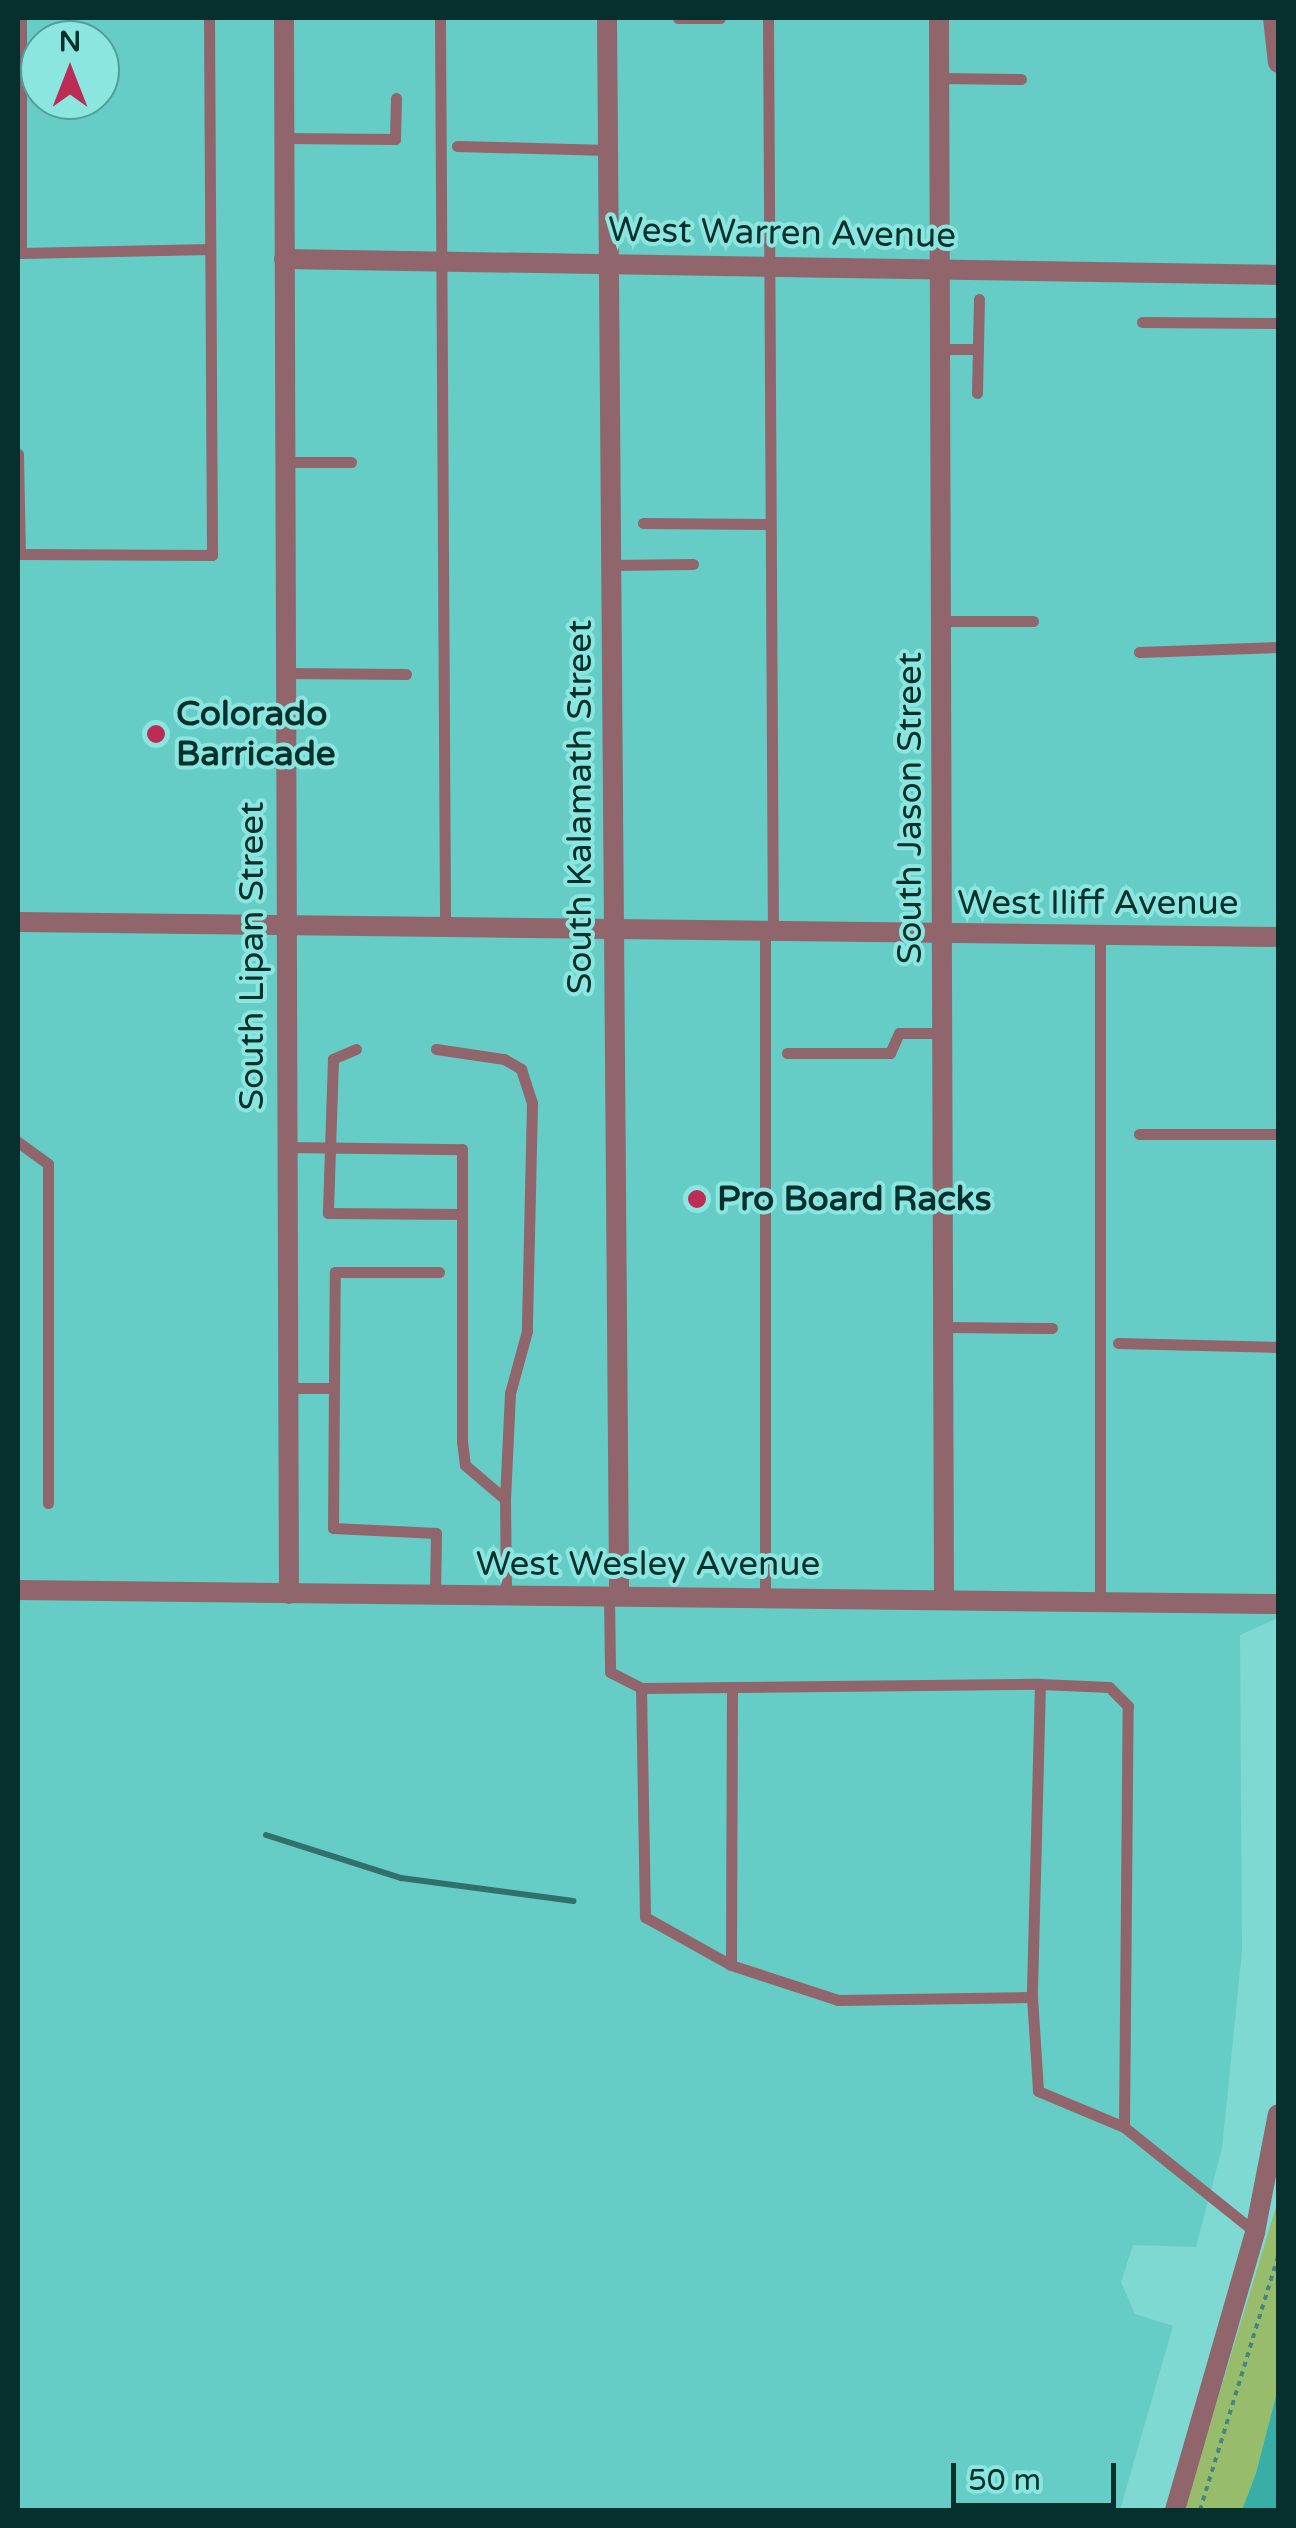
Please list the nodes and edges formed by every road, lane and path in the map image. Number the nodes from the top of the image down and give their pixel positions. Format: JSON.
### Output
{"nodes":[{"id":1,"x":21,"y":18,"type":"edge"},
{"id":2,"x":209,"y":18,"type":"edge"},
{"id":3,"x":284,"y":18,"type":"edge"},
{"id":4,"x":440,"y":18,"type":"edge"},
{"id":5,"x":607,"y":18,"type":"edge"},
{"id":6,"x":678,"y":18,"type":"edge"},
{"id":7,"x":720,"y":18,"type":"edge"},
{"id":8,"x":768,"y":18,"type":"edge"},
{"id":9,"x":939,"y":18,"type":"edge"},
{"id":10,"x":1273,"y":18,"type":"edge"},
{"id":11,"x":1278,"y":64,"type":"edge"},
{"id":12,"x":940,"y":78,"type":"junction"},
{"id":13,"x":1021,"y":79,"type":"dead end"},
{"id":14,"x":396,"y":98,"type":"dead end"},
{"id":15,"x":284,"y":138,"type":"junction"},
{"id":16,"x":457,"y":146,"type":"dead end"},
{"id":17,"x":608,"y":150,"type":"junction"},
{"id":18,"x":210,"y":250,"type":"junction"},
{"id":19,"x":20,"y":253,"type":"edge"},
{"id":20,"x":284,"y":259,"type":"junction"},
{"id":21,"x":441,"y":261,"type":"junction"},
{"id":22,"x":608,"y":263,"type":"junction"},
{"id":23,"x":768,"y":266,"type":"junction"},
{"id":24,"x":941,"y":268,"type":"junction"},
{"id":25,"x":1278,"y":275,"type":"edge"},
{"id":26,"x":978,"y":299,"type":"dead end"},
{"id":27,"x":1142,"y":322,"type":"dead end"},
{"id":28,"x":1278,"y":324,"type":"edge"},
{"id":29,"x":941,"y":348,"type":"junction"},
{"id":30,"x":978,"y":348,"type":"junction"},
{"id":31,"x":978,"y":393,"type":"dead end"},
{"id":32,"x":18,"y":454,"type":"edge"},
{"id":33,"x":284,"y":462,"type":"junction"},
{"id":34,"x":351,"y":462,"type":"dead end"},
{"id":35,"x":643,"y":523,"type":"dead end"},
{"id":36,"x":766,"y":524,"type":"junction"},
{"id":37,"x":692,"y":564,"type":"dead end"},
{"id":38,"x":610,"y":565,"type":"junction"},
{"id":39,"x":942,"y":620,"type":"junction"},
{"id":40,"x":1033,"y":620,"type":"dead end"},
{"id":41,"x":1278,"y":646,"type":"edge"},
{"id":42,"x":1139,"y":652,"type":"dead end"},
{"id":43,"x":284,"y":673,"type":"junction"},
{"id":44,"x":406,"y":674,"type":"dead end"},
{"id":45,"x":18,"y":922,"type":"edge"},
{"id":46,"x":284,"y":926,"type":"junction"},
{"id":47,"x":445,"y":928,"type":"junction"},
{"id":48,"x":614,"y":929,"type":"junction"},
{"id":49,"x":769,"y":932,"type":"junction"},
{"id":50,"x":942,"y":934,"type":"junction"},
{"id":51,"x":1100,"y":936,"type":"junction"},
{"id":52,"x":1278,"y":937,"type":"edge"},
{"id":53,"x":942,"y":1034,"type":"junction"},
{"id":54,"x":436,"y":1048,"type":"dead end"},
{"id":55,"x":356,"y":1049,"type":"dead end"},
{"id":56,"x":787,"y":1053,"type":"dead end"},
{"id":57,"x":1139,"y":1134,"type":"dead end"},
{"id":58,"x":1278,"y":1134,"type":"edge"},
{"id":59,"x":18,"y":1142,"type":"edge"},
{"id":60,"x":286,"y":1147,"type":"junction"},
{"id":61,"x":328,"y":1147,"type":"junction"},
{"id":62,"x":462,"y":1214,"type":"junction"},
{"id":63,"x":439,"y":1272,"type":"dead end"},
{"id":64,"x":943,"y":1327,"type":"junction"},
{"id":65,"x":1052,"y":1328,"type":"dead end"},
{"id":66,"x":1118,"y":1342,"type":"dead end"},
{"id":67,"x":1278,"y":1347,"type":"edge"},
{"id":68,"x":287,"y":1388,"type":"junction"},
{"id":69,"x":334,"y":1388,"type":"junction"},
{"id":70,"x":504,"y":1499,"type":"junction"},
{"id":71,"x":48,"y":1502,"type":"dead end"},
{"id":72,"x":18,"y":1590,"type":"edge"},
{"id":73,"x":289,"y":1594,"type":"junction"},
{"id":74,"x":435,"y":1595,"type":"junction"},
{"id":75,"x":506,"y":1596,"type":"junction"},
{"id":76,"x":614,"y":1596,"type":"junction"},
{"id":77,"x":765,"y":1597,"type":"junction"},
{"id":78,"x":944,"y":1599,"type":"junction"},
{"id":79,"x":1100,"y":1601,"type":"junction"},
{"id":80,"x":1278,"y":1604,"type":"edge"},
{"id":81,"x":1040,"y":1684,"type":"junction"},
{"id":82,"x":732,"y":1687,"type":"junction"},
{"id":83,"x":641,"y":1688,"type":"junction"},
{"id":84,"x":731,"y":1965,"type":"junction"},
{"id":85,"x":1032,"y":1997,"type":"junction"},
{"id":86,"x":1278,"y":2114,"type":"edge"},
{"id":87,"x":1124,"y":2127,"type":"junction"},
{"id":88,"x":1255,"y":2232,"type":"junction"},
{"id":89,"x":1278,"y":2256,"type":"edge"},
{"id":90,"x":1175,"y":2510,"type":"edge"},
{"id":91,"x":1200,"y":2510,"type":"edge"}],
"edges":[{"from":1,"to":19,"type":"lane"},
{"from":2,"to":18,"type":"lane"},
{"from":3,"to":15,"type":"street","name":"South Lipan Street"},
{"from":4,"to":21,"type":"lane"},
{"from":5,"to":17,"type":"street","name":"South Kalamath Street"},
{"from":6,"to":7,"type":"lane"},
{"from":8,"to":23,"type":"lane"},
{"from":9,"to":12,"type":"street","name":"South Jason Street"},
{"from":10,"to":11,"type":"street"},
{"from":12,"to":13,"type":"lane"},
{"from":12,"to":24,"type":"street","name":"South Jason Street"},
{"from":14,"to":15,"type":"lane"},
{"from":15,"to":20,"type":"street","name":"South Lipan Street"},
{"from":16,"to":17,"type":"lane"},
{"from":17,"to":22,"type":"street","name":"South Kalamath Street"},
{"from":18,"to":19,"type":"lane"},
{"from":18,"to":32,"type":"lane"},
{"from":20,"to":21,"type":"street","name":"West Warren Avenue"},
{"from":20,"to":33,"type":"street","name":"South Lipan Street"},
{"from":21,"to":22,"type":"street","name":"West Warren Avenue"},
{"from":21,"to":47,"type":"lane"},
{"from":22,"to":23,"type":"street","name":"West Warren Avenue"},
{"from":22,"to":38,"type":"street","name":"South Kalamath Street"},
{"from":23,"to":24,"type":"street","name":"West Warren Avenue"},
{"from":23,"to":36,"type":"lane"},
{"from":24,"to":25,"type":"street","name":"West Warren Avenue"},
{"from":24,"to":29,"type":"street","name":"South Jason Street"},
{"from":26,"to":30,"type":"lane"},
{"from":27,"to":28,"type":"lane"},
{"from":29,"to":30,"type":"lane"},
{"from":29,"to":39,"type":"street","name":"South Jason Street"},
{"from":30,"to":31,"type":"lane"},
{"from":33,"to":34,"type":"lane"},
{"from":33,"to":43,"type":"street","name":"South Lipan Street"},
{"from":35,"to":36,"type":"lane"},
{"from":36,"to":49,"type":"lane"},
{"from":37,"to":38,"type":"lane"},
{"from":38,"to":48,"type":"street","name":"South Kalamath Street"},
{"from":39,"to":40,"type":"lane"},
{"from":39,"to":50,"type":"street","name":"South Jason Street"},
{"from":41,"to":42,"type":"lane"},
{"from":43,"to":44,"type":"lane"},
{"from":43,"to":46,"type":"street","name":"South Lipan Street"},
{"from":45,"to":46,"type":"street","name":"West Iliff Avenue"},
{"from":46,"to":47,"type":"street","name":"West Iliff Avenue"},
{"from":46,"to":60,"type":"street","name":"South Lipan Street"},
{"from":47,"to":48,"type":"street","name":"West Iliff Avenue"},
{"from":48,"to":49,"type":"street","name":"West Iliff Avenue"},
{"from":48,"to":76,"type":"street","name":"South Kalamath Street"},
{"from":49,"to":50,"type":"street","name":"West Iliff Avenue"},
{"from":49,"to":77,"type":"lane"},
{"from":50,"to":51,"type":"street","name":"West Iliff Avenue"},
{"from":50,"to":53,"type":"street","name":"South Jason Street"},
{"from":51,"to":52,"type":"street","name":"West Iliff Avenue"},
{"from":51,"to":79,"type":"lane"},
{"from":53,"to":56,"type":"lane"},
{"from":53,"to":64,"type":"street","name":"South Jason Street"},
{"from":54,"to":70,"type":"lane"},
{"from":55,"to":61,"type":"lane"},
{"from":57,"to":58,"type":"lane"},
{"from":59,"to":71,"type":"lane"},
{"from":60,"to":61,"type":"lane"},
{"from":60,"to":68,"type":"street","name":"South Lipan Street"},
{"from":61,"to":62,"type":"lane"},
{"from":61,"to":62,"type":"lane"},
{"from":62,"to":70,"type":"lane"},
{"from":63,"to":69,"type":"lane"},
{"from":64,"to":65,"type":"lane"},
{"from":64,"to":78,"type":"street","name":"South Jason Street"},
{"from":66,"to":67,"type":"lane"},
{"from":68,"to":69,"type":"lane"},
{"from":68,"to":73,"type":"street","name":"South Lipan Street"},
{"from":69,"to":74,"type":"lane"},
{"from":70,"to":75,"type":"lane"},
{"from":72,"to":73,"type":"street","name":"West Wesley Avenue"},
{"from":73,"to":74,"type":"street","name":"West Wesley Avenue"},
{"from":74,"to":75,"type":"street","name":"West Wesley Avenue"},
{"from":75,"to":76,"type":"street","name":"West Wesley Avenue"},
{"from":76,"to":77,"type":"street","name":"West Wesley Avenue"},
{"from":76,"to":83,"type":"lane"},
{"from":77,"to":78,"type":"street","name":"West Wesley Avenue"},
{"from":78,"to":79,"type":"street","name":"West Wesley Avenue"},
{"from":79,"to":80,"type":"street","name":"West Wesley Avenue"},
{"from":81,"to":82,"type":"lane"},
{"from":81,"to":85,"type":"lane"},
{"from":81,"to":87,"type":"lane"},
{"from":82,"to":83,"type":"lane"},
{"from":82,"to":84,"type":"lane"},
{"from":83,"to":84,"type":"lane"},
{"from":84,"to":85,"type":"lane"},
{"from":85,"to":87,"type":"lane"},
{"from":86,"to":88,"type":"street"},
{"from":87,"to":88,"type":"lane"},
{"from":88,"to":90,"type":"street"},
{"from":89,"to":91,"type":"path"}]}
